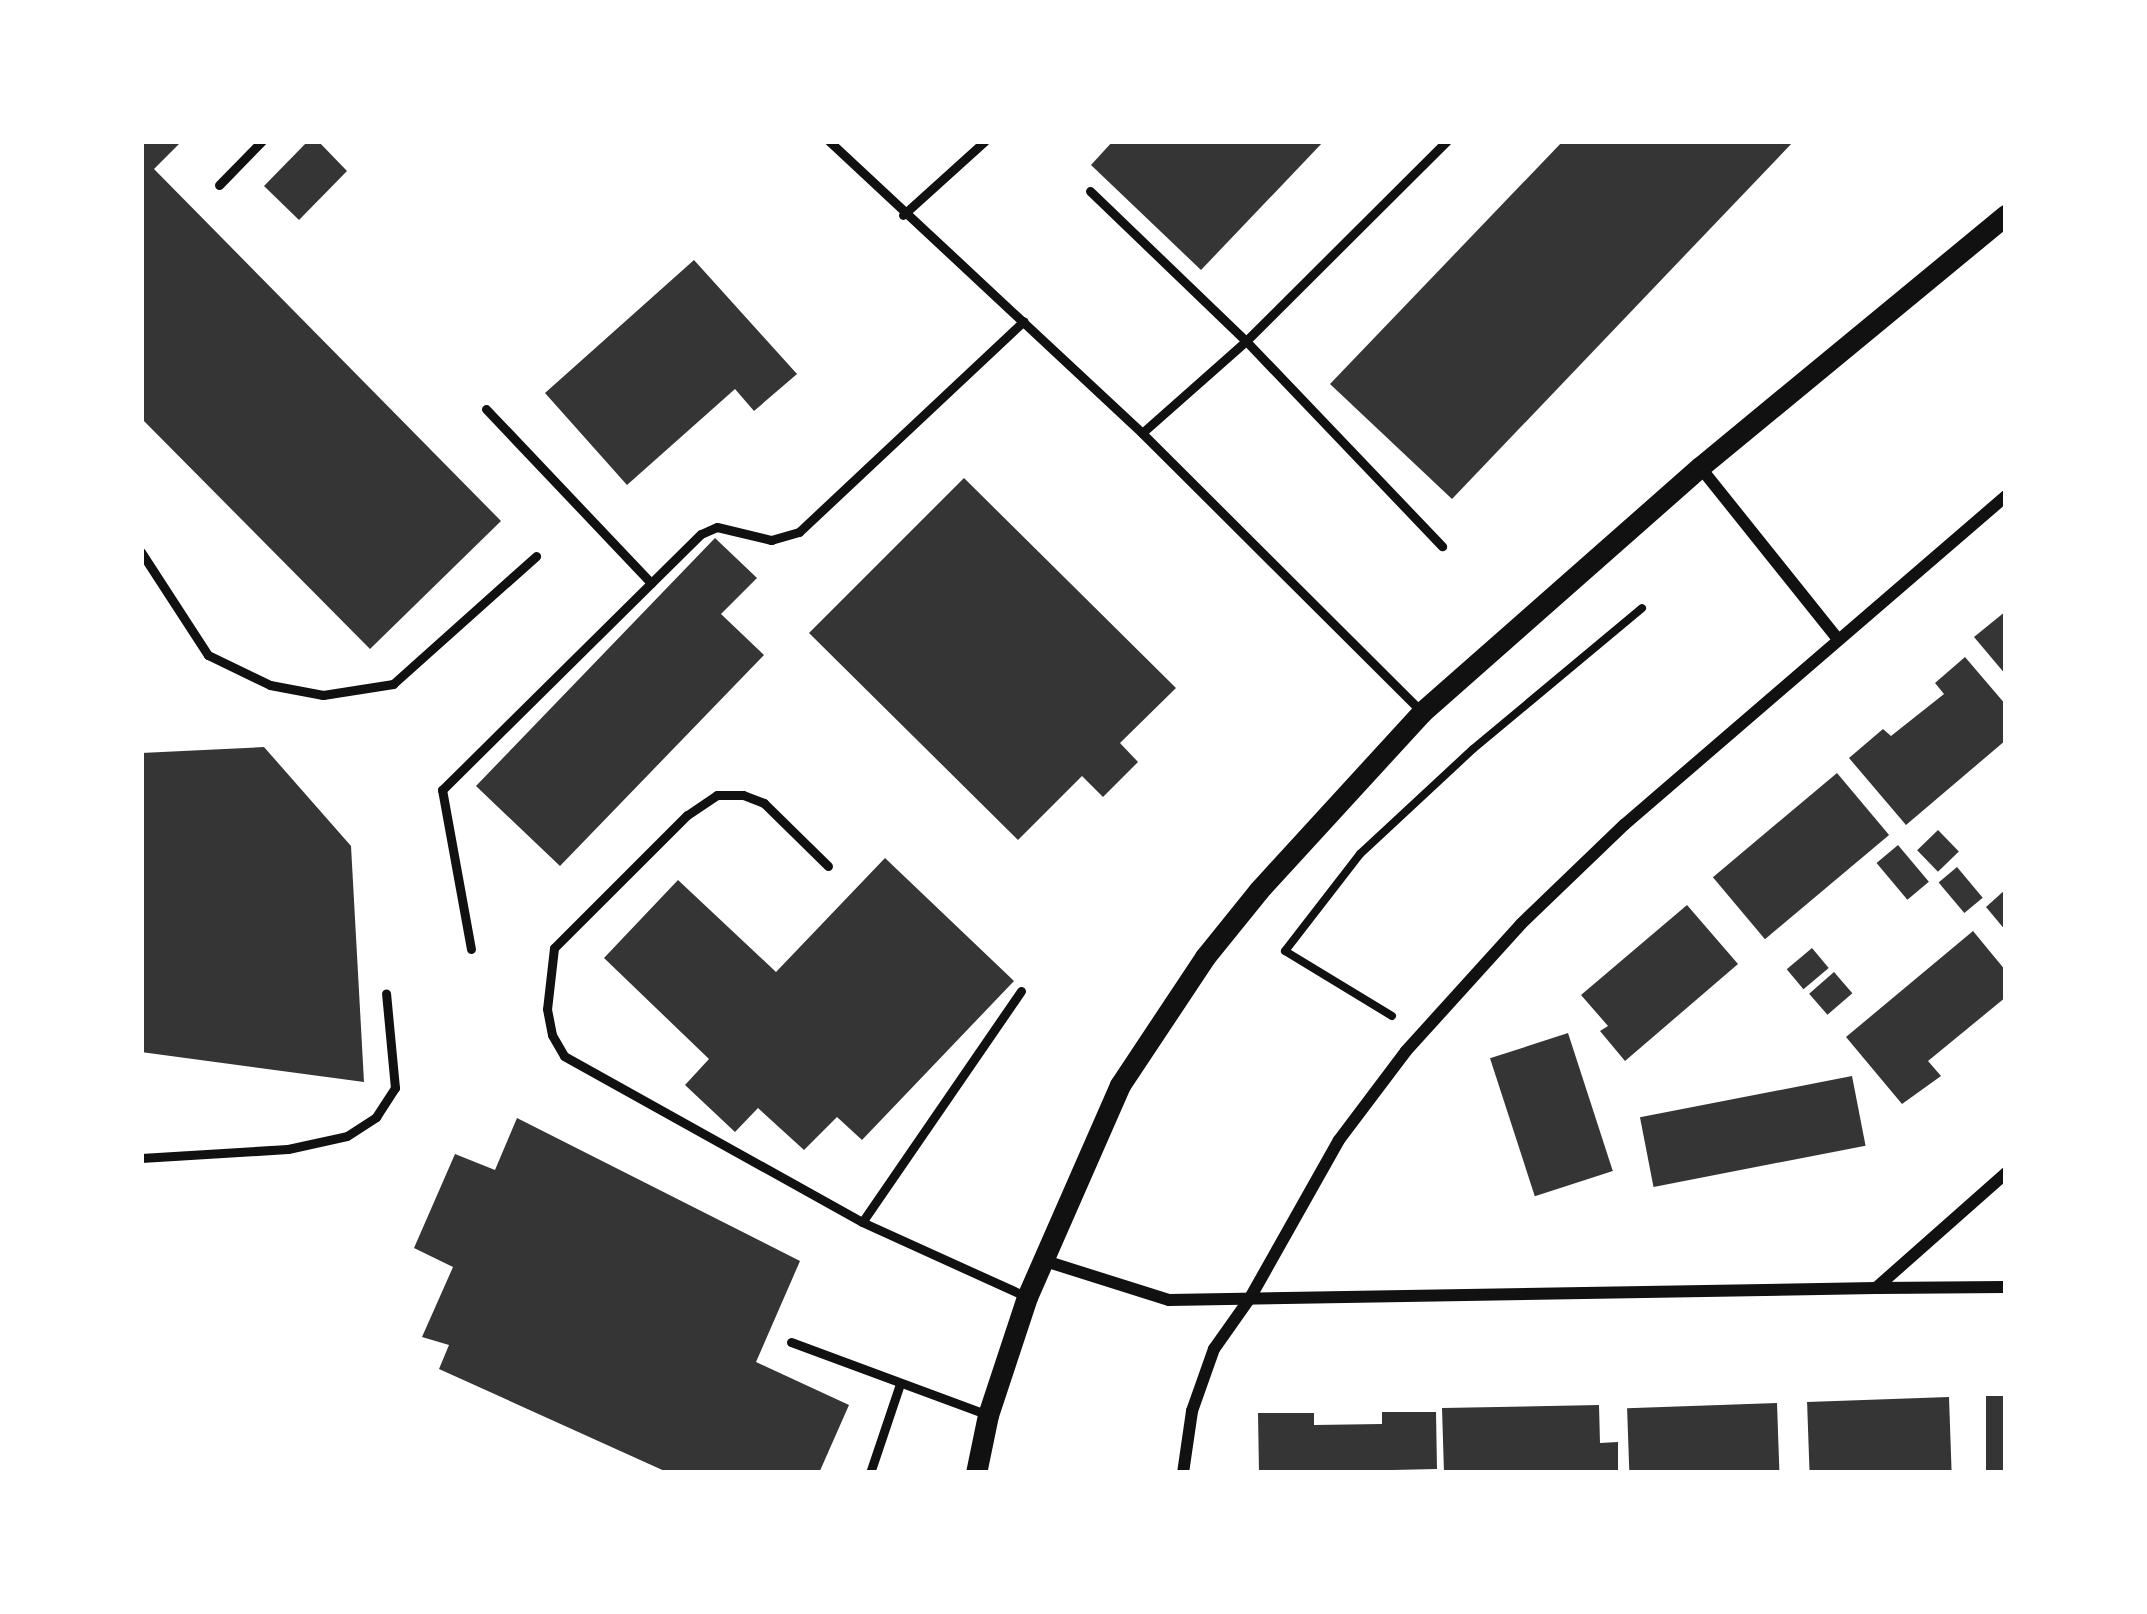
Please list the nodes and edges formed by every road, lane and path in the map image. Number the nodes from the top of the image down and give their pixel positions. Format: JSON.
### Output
{"nodes":[{"id":1,"x":262,"y":141,"type":"edge"},
{"id":2,"x":829,"y":141,"type":"edge"},
{"id":3,"x":985,"y":141,"type":"edge"},
{"id":4,"x":1447,"y":141,"type":"edge"},
{"id":5,"x":219,"y":185,"type":"dead end"},
{"id":6,"x":1090,"y":191,"type":"dead end"},
{"id":7,"x":903,"y":215,"type":"junction"},
{"id":8,"x":2006,"y":215,"type":"edge"},
{"id":9,"x":1024,"y":322,"type":"junction"},
{"id":10,"x":1246,"y":341,"type":"junction"},
{"id":11,"x":486,"y":409,"type":"dead end"},
{"id":12,"x":1142,"y":433,"type":"junction"},
{"id":13,"x":1700,"y":466,"type":"junction"},
{"id":14,"x":2006,"y":496,"type":"edge"},
{"id":15,"x":1442,"y":546,"type":"dead end"},
{"id":16,"x":141,"y":552,"type":"edge"},
{"id":17,"x":536,"y":556,"type":"dead end"},
{"id":18,"x":651,"y":583,"type":"junction"},
{"id":19,"x":1642,"y":608,"type":"dead end"},
{"id":20,"x":1838,"y":639,"type":"junction"},
{"id":21,"x":1422,"y":712,"type":"junction"},
{"id":22,"x":829,"y":866,"type":"dead end"},
{"id":23,"x":471,"y":949,"type":"dead end"},
{"id":24,"x":1021,"y":991,"type":"dead end"},
{"id":25,"x":386,"y":993,"type":"dead end"},
{"id":26,"x":1421,"y":1034,"type":"junction"},
{"id":27,"x":141,"y":1158,"type":"edge"},
{"id":28,"x":2006,"y":1173,"type":"edge"},
{"id":29,"x":862,"y":1222,"type":"junction"},
{"id":30,"x":1042,"y":1260,"type":"junction"},
{"id":31,"x":2006,"y":1287,"type":"edge"},
{"id":32,"x":1876,"y":1288,"type":"junction"},
{"id":33,"x":1027,"y":1298,"type":"junction"},
{"id":34,"x":1250,"y":1298,"type":"junction"},
{"id":35,"x":791,"y":1342,"type":"dead end"},
{"id":36,"x":900,"y":1384,"type":"junction"},
{"id":37,"x":988,"y":1415,"type":"junction"},
{"id":38,"x":870,"y":1473,"type":"edge"},
{"id":39,"x":976,"y":1473,"type":"edge"},
{"id":40,"x":1183,"y":1473,"type":"edge"}],
"edges":[{"from":1,"to":5,"type":"lane"},
{"from":2,"to":7,"type":"lane"},
{"from":3,"to":7,"type":"lane"},
{"from":4,"to":10,"type":"lane"},
{"from":6,"to":10,"type":"lane"},
{"from":7,"to":9,"type":"lane"},
{"from":8,"to":13,"type":"street"},
{"from":9,"to":12,"type":"lane"},
{"from":9,"to":18,"type":"lane"},
{"from":10,"to":12,"type":"lane"},
{"from":10,"to":15,"type":"lane"},
{"from":11,"to":18,"type":"lane"},
{"from":12,"to":21,"type":"lane"},
{"from":13,"to":20,"type":"street"},
{"from":13,"to":21,"type":"street"},
{"from":14,"to":20,"type":"street"},
{"from":16,"to":17,"type":"lane"},
{"from":18,"to":23,"type":"lane"},
{"from":19,"to":26,"type":"path"},
{"from":20,"to":26,"type":"street"},
{"from":21,"to":30,"type":"street"},
{"from":22,"to":29,"type":"lane"},
{"from":24,"to":29,"type":"lane"},
{"from":25,"to":27,"type":"lane"},
{"from":26,"to":34,"type":"street"},
{"from":28,"to":32,"type":"street"},
{"from":29,"to":33,"type":"lane"},
{"from":30,"to":33,"type":"street"},
{"from":30,"to":34,"type":"street"},
{"from":31,"to":32,"type":"street"},
{"from":32,"to":34,"type":"street"},
{"from":33,"to":37,"type":"street"},
{"from":34,"to":40,"type":"street"},
{"from":35,"to":36,"type":"lane"},
{"from":36,"to":37,"type":"lane"},
{"from":36,"to":38,"type":"lane"},
{"from":37,"to":39,"type":"street"}]}
